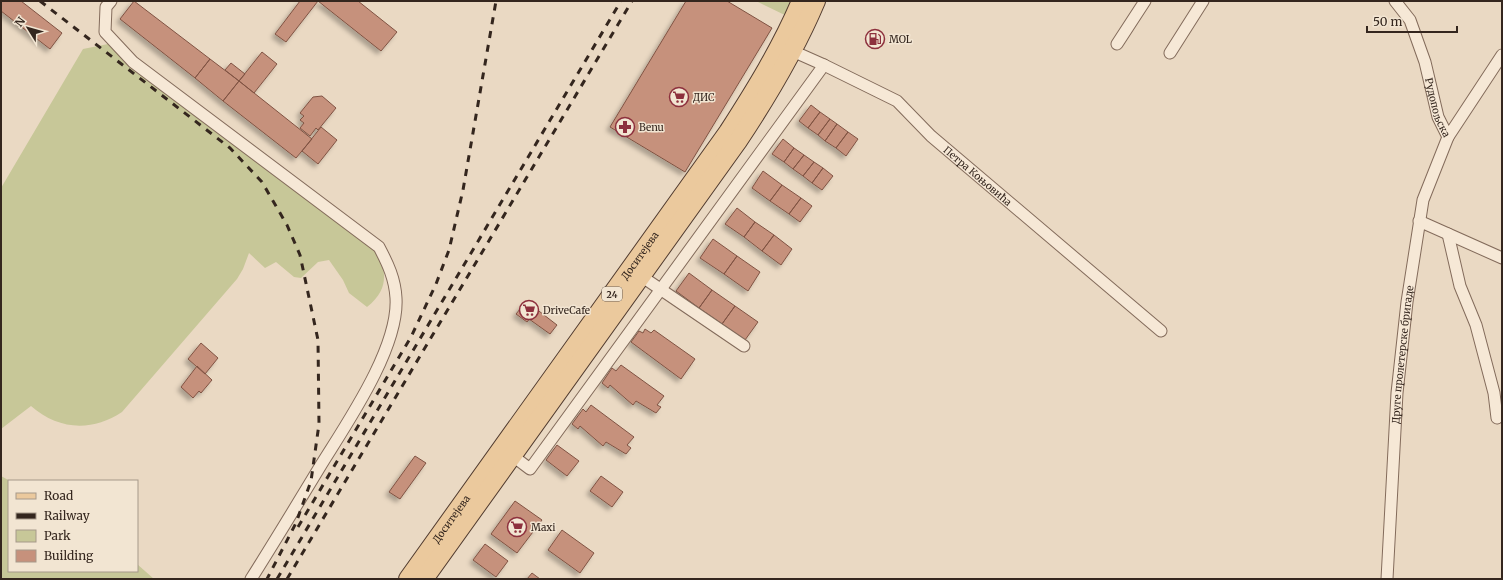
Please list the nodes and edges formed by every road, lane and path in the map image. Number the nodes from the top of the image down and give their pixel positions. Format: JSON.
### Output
{"nodes":[{"id":1,"x":801,"y":1,"type":"edge"},
{"id":2,"x":816,"y":1,"type":"edge"},
{"id":3,"x":1145,"y":1,"type":"edge"},
{"id":4,"x":1203,"y":1,"type":"edge"},
{"id":5,"x":1395,"y":1,"type":"edge"},
{"id":6,"x":108,"y":4,"type":"edge"},
{"id":7,"x":1117,"y":44,"type":"dead end"},
{"id":8,"x":787,"y":49,"type":"junction"},
{"id":9,"x":1170,"y":53,"type":"dead end"},
{"id":10,"x":1502,"y":55,"type":"edge"},
{"id":11,"x":824,"y":65,"type":"junction"},
{"id":12,"x":1448,"y":137,"type":"junction"},
{"id":13,"x":1420,"y":221,"type":"junction"},
{"id":14,"x":1448,"y":234,"type":"junction"},
{"id":15,"x":1502,"y":258,"type":"edge"},
{"id":16,"x":641,"y":276,"type":"junction"},
{"id":17,"x":662,"y":290,"type":"junction"},
{"id":18,"x":1161,"y":331,"type":"dead end"},
{"id":19,"x":744,"y":346,"type":"dead end"},
{"id":20,"x":1497,"y":418,"type":"dead end"},
{"id":21,"x":507,"y":452,"type":"junction"},
{"id":22,"x":251,"y":579,"type":"edge"},
{"id":23,"x":408,"y":579,"type":"edge"},
{"id":24,"x":424,"y":579,"type":"edge"},
{"id":25,"x":1387,"y":579,"type":"edge"}],
"edges":[{"from":1,"to":8,"type":"main road","name":"Доситејева","number":"24"},
{"from":2,"to":8,"type":"main road","name":"Доситејева","number":"24"},
{"from":3,"to":7,"type":"street"},
{"from":4,"to":9,"type":"street"},
{"from":5,"to":12,"type":"street","name":"Рудопољска"},
{"from":6,"to":22,"type":"street"},
{"from":8,"to":11,"type":"street","name":"Петра Коњовића"},
{"from":8,"to":16,"type":"main road","name":"Доситејева","number":"24"},
{"from":8,"to":21,"type":"main road","name":"Доситејева","number":"24"},
{"from":10,"to":12,"type":"street","name":"Рудопољска"},
{"from":11,"to":17,"type":"street"},
{"from":11,"to":18,"type":"street","name":"Петра Коњовића"},
{"from":12,"to":13,"type":"street","name":"Друге пролетерске бригаде"},
{"from":13,"to":14,"type":"street"},
{"from":13,"to":25,"type":"street","name":"Друге пролетерске бригаде"},
{"from":14,"to":15,"type":"street"},
{"from":14,"to":20,"type":"street"},
{"from":16,"to":17,"type":"street"},
{"from":16,"to":21,"type":"main road","name":"Доситејева","number":"24"},
{"from":17,"to":19,"type":"street"},
{"from":17,"to":21,"type":"street"},
{"from":21,"to":23,"type":"main road","name":"Доситејева","number":"24"},
{"from":21,"to":24,"type":"main road","name":"Доситејева","number":"24"}]}
